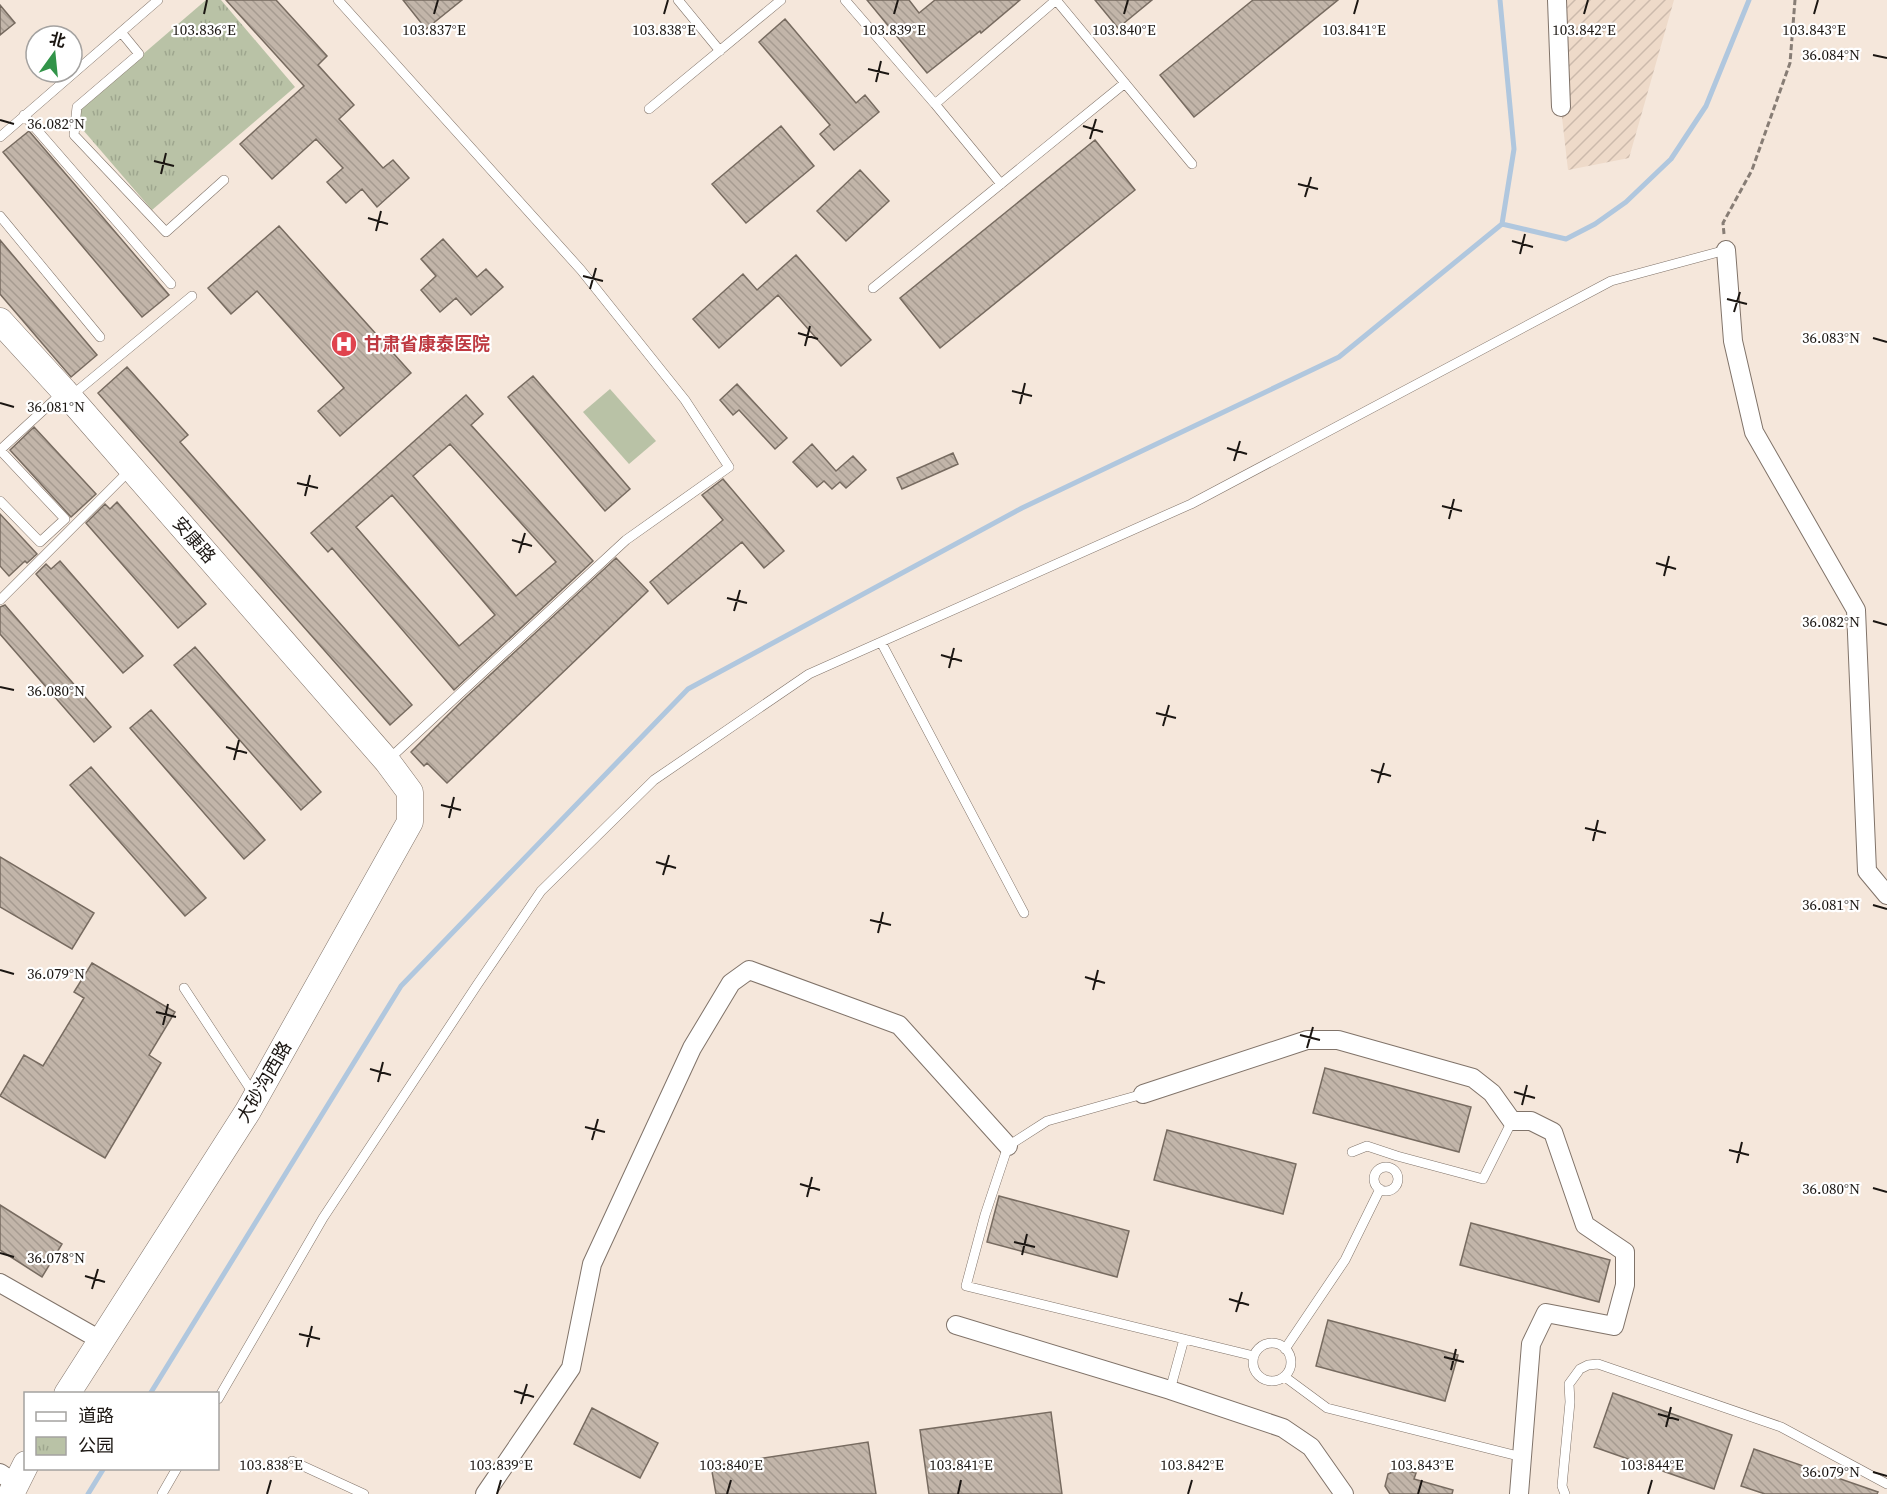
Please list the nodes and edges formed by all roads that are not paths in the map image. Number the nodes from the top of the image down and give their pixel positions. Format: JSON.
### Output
{"nodes":[{"id":1,"x":158,"y":0,"type":"edge"},
{"id":2,"x":338,"y":0,"type":"edge"},
{"id":3,"x":678,"y":0,"type":"edge"},
{"id":4,"x":781,"y":0,"type":"edge"},
{"id":5,"x":844,"y":0,"type":"edge"},
{"id":6,"x":1557,"y":0,"type":"edge"},
{"id":7,"x":121,"y":32,"type":"junction"},
{"id":8,"x":720,"y":51,"type":"junction"},
{"id":9,"x":1125,"y":83,"type":"junction"},
{"id":10,"x":935,"y":104,"type":"junction"},
{"id":11,"x":1561,"y":107,"type":"dead end"},
{"id":12,"x":649,"y":109,"type":"dead end"},
{"id":13,"x":24,"y":115,"type":"junction"},
{"id":14,"x":0,"y":136,"type":"edge"},
{"id":15,"x":1192,"y":164,"type":"dead end"},
{"id":16,"x":224,"y":180,"type":"dead end"},
{"id":17,"x":1001,"y":184,"type":"junction"},
{"id":18,"x":0,"y":216,"type":"edge"},
{"id":19,"x":1726,"y":250,"type":"joint"},
{"id":20,"x":171,"y":284,"type":"dead end"},
{"id":21,"x":873,"y":288,"type":"dead end"},
{"id":22,"x":192,"y":296,"type":"dead end"},
{"id":23,"x":0,"y":321,"type":"edge"},
{"id":24,"x":100,"y":337,"type":"dead end"},
{"id":25,"x":67,"y":394,"type":"junction"},
{"id":26,"x":0,"y":450,"type":"edge"},
{"id":27,"x":132,"y":468,"type":"junction"},
{"id":28,"x":0,"y":501,"type":"edge"},
{"id":29,"x":0,"y":600,"type":"edge"},
{"id":30,"x":881,"y":642,"type":"junction"},
{"id":31,"x":387,"y":761,"type":"junction"},
{"id":32,"x":1887,"y":895,"type":"edge"},
{"id":33,"x":1024,"y":913,"type":"dead end"},
{"id":34,"x":184,"y":988,"type":"dead end"},
{"id":35,"x":1143,"y":1094,"type":"joint"},
{"id":36,"x":256,"y":1098,"type":"junction"},
{"id":37,"x":1512,"y":1121,"type":"junction"},
{"id":38,"x":1008,"y":1146,"type":"junction"},
{"id":39,"x":1352,"y":1152,"type":"dead end"},
{"id":40,"x":1397,"y":1156,"type":"junction"},
{"id":41,"x":1392,"y":1168,"type":"junction"},
{"id":42,"x":1380,"y":1189,"type":"junction"},
{"id":43,"x":0,"y":1283,"type":"edge"},
{"id":44,"x":956,"y":1325,"type":"dead end"},
{"id":45,"x":1184,"y":1338,"type":"junction"},
{"id":46,"x":102,"y":1341,"type":"junction"},
{"id":47,"x":1285,"y":1349,"type":"junction"},
{"id":48,"x":1254,"y":1356,"type":"junction"},
{"id":49,"x":1285,"y":1377,"type":"junction"},
{"id":50,"x":1170,"y":1390,"type":"junction"},
{"id":51,"x":68,"y":1392,"type":"edge"},
{"id":52,"x":219,"y":1397,"type":"edge"},
{"id":53,"x":1522,"y":1457,"type":"junction"},
{"id":54,"x":292,"y":1461,"type":"dead end"},
{"id":55,"x":176,"y":1470,"type":"edge"},
{"id":56,"x":1887,"y":1484,"type":"edge"},
{"id":57,"x":162,"y":1494,"type":"edge"},
{"id":58,"x":364,"y":1494,"type":"edge"},
{"id":59,"x":484,"y":1494,"type":"edge"},
{"id":60,"x":1344,"y":1494,"type":"edge"},
{"id":61,"x":1519,"y":1494,"type":"edge"},
{"id":62,"x":1565,"y":1494,"type":"edge"}],
"edges":[{"from":1,"to":7,"type":"lane"},
{"from":2,"to":31,"type":"lane"},
{"from":3,"to":8,"type":"lane"},
{"from":4,"to":8,"type":"lane"},
{"from":5,"to":10,"type":"lane"},
{"from":6,"to":11,"type":"street"},
{"from":7,"to":13,"type":"lane"},
{"from":7,"to":16,"type":"lane"},
{"from":8,"to":12,"type":"lane"},
{"from":9,"to":10,"type":"lane"},
{"from":9,"to":15,"type":"lane"},
{"from":9,"to":17,"type":"lane"},
{"from":10,"to":17,"type":"lane"},
{"from":13,"to":14,"type":"lane"},
{"from":13,"to":20,"type":"lane"},
{"from":17,"to":21,"type":"lane"},
{"from":18,"to":24,"type":"lane"},
{"from":19,"to":30,"type":"lane"},
{"from":19,"to":32,"type":"street"},
{"from":22,"to":25,"type":"lane"},
{"from":23,"to":25,"type":"street","name":"安康路"},
{"from":25,"to":26,"type":"lane"},
{"from":25,"to":27,"type":"street","name":"安康路"},
{"from":26,"to":28,"type":"lane"},
{"from":27,"to":29,"type":"lane"},
{"from":27,"to":31,"type":"street","name":"安康路"},
{"from":30,"to":33,"type":"lane"},
{"from":30,"to":52,"type":"lane"},
{"from":31,"to":36,"type":"street","name":"大砂沟西路"},
{"from":34,"to":36,"type":"lane"},
{"from":35,"to":37,"type":"street"},
{"from":35,"to":38,"type":"lane"},
{"from":36,"to":46,"type":"street","name":"大砂沟西路"},
{"from":37,"to":40,"type":"lane"},
{"from":37,"to":53,"type":"street"},
{"from":38,"to":45,"type":"lane"},
{"from":38,"to":59,"type":"street"},
{"from":39,"to":40,"type":"lane"},
{"from":40,"to":41,"type":"lane"},
{"from":41,"to":42,"type":"lane"},
{"from":41,"to":42,"type":"lane"},
{"from":42,"to":47,"type":"lane"},
{"from":43,"to":46,"type":"street"},
{"from":44,"to":50,"type":"street"},
{"from":45,"to":48,"type":"lane"},
{"from":45,"to":50,"type":"lane"},
{"from":46,"to":51,"type":"street","name":"大砂沟西路"},
{"from":47,"to":48,"type":"lane"},
{"from":47,"to":49,"type":"lane"},
{"from":48,"to":49,"type":"lane"},
{"from":49,"to":53,"type":"lane"},
{"from":50,"to":60,"type":"street"},
{"from":53,"to":61,"type":"street"},
{"from":54,"to":58,"type":"lane"},
{"from":55,"to":57,"type":"lane"},
{"from":56,"to":62,"type":"lane"}]}
